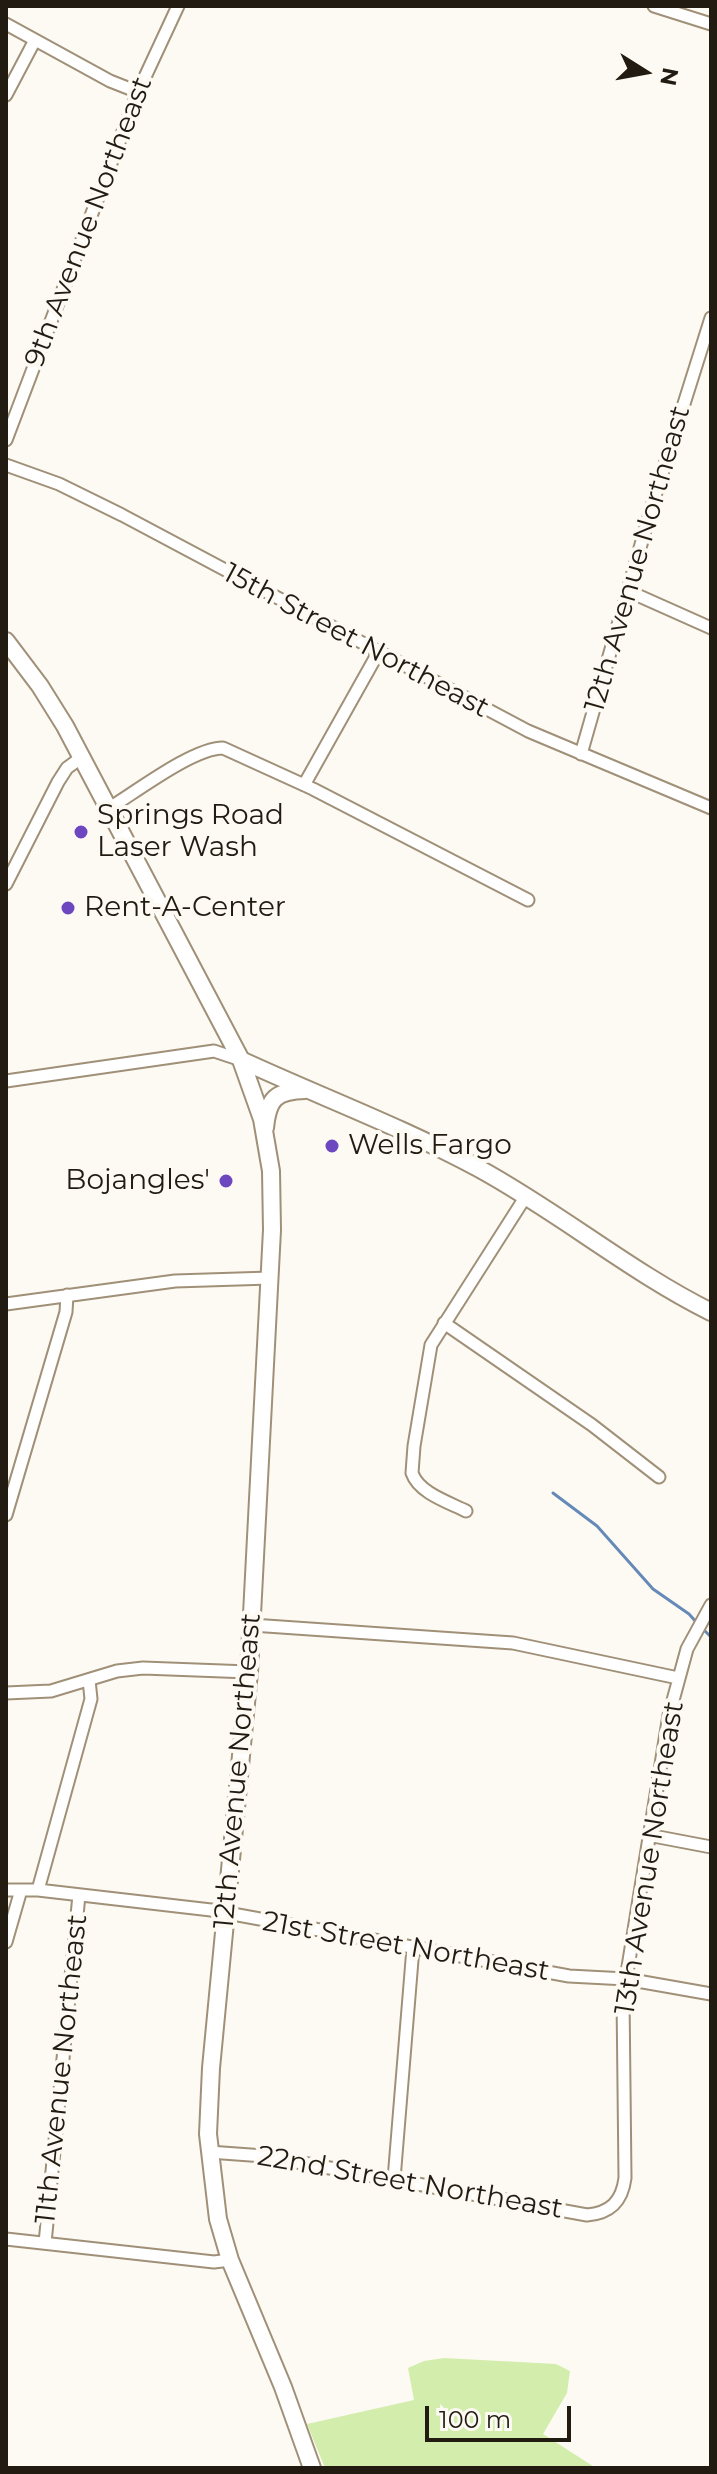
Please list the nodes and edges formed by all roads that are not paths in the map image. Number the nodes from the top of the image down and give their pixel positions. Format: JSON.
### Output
{"nodes":[{"id":1,"x":178,"y":6,"type":"edge"},
{"id":2,"x":654,"y":6,"type":"edge"},
{"id":3,"x":6,"y":24,"type":"edge"},
{"id":4,"x":711,"y":24,"type":"edge"},
{"id":5,"x":35,"y":40,"type":"junction"},
{"id":6,"x":138,"y":92,"type":"junction"},
{"id":7,"x":6,"y":95,"type":"edge"},
{"id":8,"x":711,"y":318,"type":"edge"},
{"id":9,"x":708,"y":338,"type":"edge"},
{"id":10,"x":6,"y":440,"type":"edge"},
{"id":11,"x":6,"y":465,"type":"edge"},
{"id":12,"x":628,"y":591,"type":"junction"},
{"id":13,"x":711,"y":628,"type":"edge"},
{"id":14,"x":6,"y":641,"type":"edge"},
{"id":15,"x":378,"y":653,"type":"junction"},
{"id":16,"x":581,"y":754,"type":"junction"},
{"id":17,"x":82,"y":757,"type":"junction"},
{"id":18,"x":304,"y":785,"type":"junction"},
{"id":19,"x":711,"y":808,"type":"edge"},
{"id":20,"x":108,"y":809,"type":"junction"},
{"id":21,"x":6,"y":884,"type":"edge"},
{"id":22,"x":528,"y":900,"type":"dead end"},
{"id":23,"x":241,"y":1060,"type":"junction"},
{"id":24,"x":6,"y":1081,"type":"edge"},
{"id":25,"x":307,"y":1090,"type":"junction"},
{"id":26,"x":265,"y":1132,"type":"junction"},
{"id":27,"x":526,"y":1196,"type":"junction"},
{"id":28,"x":270,"y":1278,"type":"junction"},
{"id":29,"x":67,"y":1295,"type":"junction"},
{"id":30,"x":6,"y":1304,"type":"edge"},
{"id":31,"x":711,"y":1312,"type":"edge"},
{"id":32,"x":444,"y":1323,"type":"junction"},
{"id":33,"x":659,"y":1477,"type":"dead end"},
{"id":34,"x":466,"y":1511,"type":"dead end"},
{"id":35,"x":6,"y":1515,"type":"edge"},
{"id":36,"x":711,"y":1605,"type":"edge"},
{"id":37,"x":252,"y":1625,"type":"junction"},
{"id":38,"x":249,"y":1672,"type":"junction"},
{"id":39,"x":678,"y":1678,"type":"junction"},
{"id":40,"x":89,"y":1680,"type":"junction"},
{"id":41,"x":6,"y":1693,"type":"edge"},
{"id":42,"x":648,"y":1835,"type":"junction"},
{"id":43,"x":711,"y":1847,"type":"edge"},
{"id":44,"x":6,"y":1890,"type":"edge"},
{"id":45,"x":21,"y":1890,"type":"junction"},
{"id":46,"x":38,"y":1890,"type":"junction"},
{"id":47,"x":79,"y":1895,"type":"junction"},
{"id":48,"x":226,"y":1914,"type":"junction"},
{"id":49,"x":6,"y":1942,"type":"edge"},
{"id":50,"x":413,"y":1948,"type":"junction"},
{"id":51,"x":626,"y":1979,"type":"junction"},
{"id":52,"x":711,"y":1994,"type":"edge"},
{"id":53,"x":209,"y":2152,"type":"junction"},
{"id":54,"x":394,"y":2179,"type":"junction"},
{"id":55,"x":609,"y":2209,"type":"joint"},
{"id":56,"x":6,"y":2239,"type":"edge"},
{"id":57,"x":45,"y":2243,"type":"junction"},
{"id":58,"x":230,"y":2260,"type":"junction"},
{"id":59,"x":312,"y":2468,"type":"edge"}],
"edges":[{"from":1,"to":6,"type":"street","name":"9th Avenue Northeast"},
{"from":2,"to":4,"type":"street"},
{"from":3,"to":5,"type":"street"},
{"from":5,"to":6,"type":"street"},
{"from":5,"to":7,"type":"street"},
{"from":6,"to":10,"type":"street","name":"9th Avenue Northeast"},
{"from":8,"to":9,"type":"street","name":"12th Avenue Northeast"},
{"from":9,"to":12,"type":"street","name":"12th Avenue Northeast"},
{"from":11,"to":15,"type":"street","name":"15th Street Northeast"},
{"from":12,"to":13,"type":"street"},
{"from":12,"to":16,"type":"street","name":"12th Avenue Northeast"},
{"from":14,"to":17,"type":"main road","name":"12th Avenue Northeast"},
{"from":15,"to":16,"type":"street","name":"15th Street Northeast"},
{"from":15,"to":18,"type":"street"},
{"from":16,"to":19,"type":"street","name":"15th Street Northeast"},
{"from":17,"to":20,"type":"main road","name":"12th Avenue Northeast"},
{"from":17,"to":21,"type":"street"},
{"from":18,"to":20,"type":"street"},
{"from":18,"to":22,"type":"street"},
{"from":20,"to":23,"type":"main road","name":"12th Avenue Northeast"},
{"from":23,"to":24,"type":"street"},
{"from":23,"to":25,"type":"main road"},
{"from":23,"to":26,"type":"main road","name":"12th Avenue Northeast"},
{"from":25,"to":26,"type":"main road"},
{"from":25,"to":27,"type":"main road"},
{"from":26,"to":28,"type":"main road","name":"12th Avenue Northeast"},
{"from":27,"to":31,"type":"main road"},
{"from":27,"to":32,"type":"street"},
{"from":28,"to":29,"type":"street"},
{"from":28,"to":37,"type":"main road","name":"12th Avenue Northeast"},
{"from":29,"to":30,"type":"street"},
{"from":29,"to":35,"type":"street"},
{"from":32,"to":33,"type":"street"},
{"from":32,"to":34,"type":"street"},
{"from":36,"to":39,"type":"street","name":"13th Avenue Northeast"},
{"from":37,"to":38,"type":"main road","name":"12th Avenue Northeast"},
{"from":37,"to":39,"type":"street"},
{"from":38,"to":40,"type":"street"},
{"from":38,"to":48,"type":"main road","name":"12th Avenue Northeast"},
{"from":39,"to":42,"type":"street","name":"13th Avenue Northeast"},
{"from":40,"to":41,"type":"street"},
{"from":40,"to":46,"type":"street","name":"11th Avenue Northeast"},
{"from":42,"to":43,"type":"street"},
{"from":42,"to":51,"type":"street","name":"13th Avenue Northeast"},
{"from":44,"to":45,"type":"street","name":"21st Street Northeast"},
{"from":45,"to":46,"type":"street","name":"21st Street Northeast"},
{"from":45,"to":49,"type":"street"},
{"from":46,"to":47,"type":"street","name":"21st Street Northeast"},
{"from":47,"to":48,"type":"street","name":"21st Street Northeast"},
{"from":47,"to":57,"type":"street","name":"11th Avenue Northeast"},
{"from":48,"to":50,"type":"street","name":"21st Street Northeast"},
{"from":48,"to":53,"type":"main road","name":"12th Avenue Northeast"},
{"from":50,"to":51,"type":"street","name":"21st Street Northeast"},
{"from":50,"to":54,"type":"street"},
{"from":51,"to":52,"type":"street","name":"21st Street Northeast"},
{"from":51,"to":55,"type":"street","name":"13th Avenue Northeast"},
{"from":53,"to":54,"type":"street","name":"22nd Street Northeast"},
{"from":53,"to":58,"type":"main road","name":"12th Avenue Northeast"},
{"from":54,"to":55,"type":"street","name":"22nd Street Northeast"},
{"from":56,"to":57,"type":"street"},
{"from":57,"to":58,"type":"street"},
{"from":58,"to":59,"type":"main road","name":"12th Avenue Northeast"}]}
